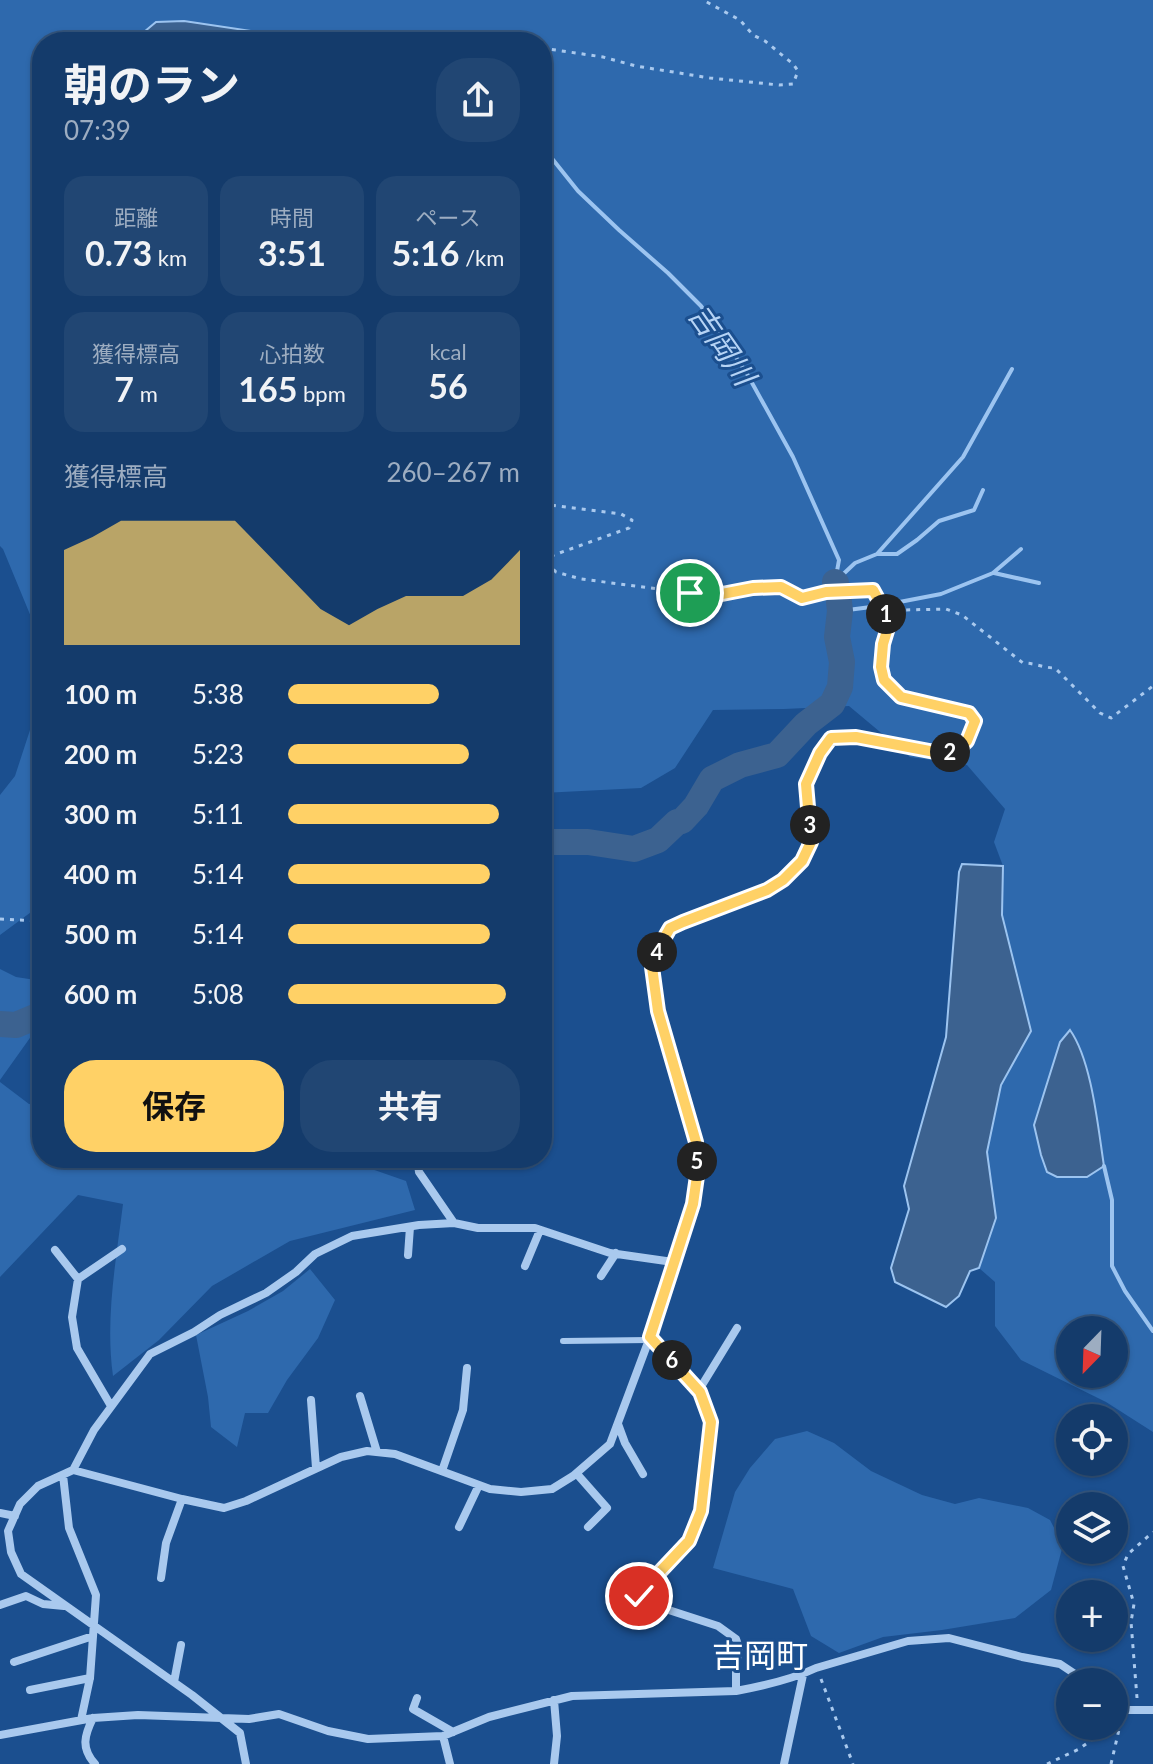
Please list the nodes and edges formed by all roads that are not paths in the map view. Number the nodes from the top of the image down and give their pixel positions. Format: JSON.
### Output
{"nodes":[{"id":1,"x":890,"y":621,"type":"road end"},
{"id":2,"x":418,"y":1168,"type":"edge"},
{"id":3,"x":454,"y":1223,"type":"junction"},
{"id":4,"x":410,"y":1227,"type":"junction"},
{"id":5,"x":540,"y":1230,"type":"junction"},
{"id":6,"x":122,"y":1249,"type":"dead end"},
{"id":7,"x":55,"y":1250,"type":"dead end"},
{"id":8,"x":616,"y":1253,"type":"junction"},
{"id":9,"x":408,"y":1255,"type":"dead end"},
{"id":10,"x":673,"y":1262,"type":"junction"},
{"id":11,"x":525,"y":1266,"type":"dead end"},
{"id":12,"x":601,"y":1276,"type":"dead end"},
{"id":13,"x":78,"y":1279,"type":"junction"},
{"id":14,"x":737,"y":1328,"type":"dead end"},
{"id":15,"x":650,"y":1338,"type":"junction"},
{"id":16,"x":563,"y":1341,"type":"dead end"},
{"id":17,"x":467,"y":1368,"type":"dead end"},
{"id":18,"x":699,"y":1390,"type":"junction"},
{"id":19,"x":360,"y":1396,"type":"dead end"},
{"id":20,"x":311,"y":1400,"type":"dead end"},
{"id":21,"x":111,"y":1406,"type":"junction"},
{"id":22,"x":617,"y":1424,"type":"junction"},
{"id":23,"x":377,"y":1452,"type":"junction"},
{"id":24,"x":316,"y":1468,"type":"junction"},
{"id":25,"x":73,"y":1470,"type":"junction"},
{"id":26,"x":442,"y":1471,"type":"junction"},
{"id":27,"x":577,"y":1474,"type":"junction"},
{"id":28,"x":643,"y":1474,"type":"dead end"},
{"id":29,"x":63,"y":1475,"type":"junction"},
{"id":30,"x":479,"y":1485,"type":"junction"},
{"id":31,"x":182,"y":1499,"type":"junction"},
{"id":32,"x":0,"y":1513,"type":"edge"},
{"id":33,"x":15,"y":1516,"type":"junction"},
{"id":34,"x":459,"y":1527,"type":"dead end"},
{"id":35,"x":588,"y":1527,"type":"dead end"},
{"id":36,"x":161,"y":1578,"type":"dead end"},
{"id":37,"x":0,"y":1605,"type":"edge"},
{"id":38,"x":66,"y":1606,"type":"junction"},
{"id":39,"x":94,"y":1626,"type":"junction"},
{"id":40,"x":93,"y":1636,"type":"junction"},
{"id":41,"x":181,"y":1645,"type":"dead end"},
{"id":42,"x":14,"y":1662,"type":"dead end"},
{"id":43,"x":1066,"y":1668,"type":"edge"},
{"id":44,"x":803,"y":1675,"type":"junction"},
{"id":45,"x":90,"y":1678,"type":"junction"},
{"id":46,"x":174,"y":1682,"type":"junction"},
{"id":47,"x":41,"y":1687,"type":"junction"},
{"id":48,"x":30,"y":1690,"type":"dead end"},
{"id":49,"x":736,"y":1691,"type":"junction"},
{"id":50,"x":44,"y":1698,"type":"dead end"},
{"id":51,"x":417,"y":1698,"type":"dead end"},
{"id":52,"x":554,"y":1700,"type":"junction"},
{"id":53,"x":1128,"y":1710,"type":"edge"},
{"id":54,"x":1153,"y":1710,"type":"edge"},
{"id":55,"x":93,"y":1718,"type":"junction"},
{"id":56,"x":223,"y":1719,"type":"junction"},
{"id":57,"x":81,"y":1720,"type":"junction"},
{"id":58,"x":453,"y":1732,"type":"junction"},
{"id":59,"x":0,"y":1735,"type":"edge"},
{"id":60,"x":443,"y":1736,"type":"junction"},
{"id":61,"x":95,"y":1764,"type":"edge"},
{"id":62,"x":246,"y":1764,"type":"edge"},
{"id":63,"x":450,"y":1764,"type":"edge"},
{"id":64,"x":554,"y":1764,"type":"edge"},
{"id":65,"x":784,"y":1764,"type":"edge"}],
"edges":[{"from":1,"to":10,"type":"street"},
{"from":2,"to":3,"type":"street"},
{"from":3,"to":4,"type":"street"},
{"from":3,"to":5,"type":"street"},
{"from":4,"to":9,"type":"street"},
{"from":4,"to":21,"type":"street"},
{"from":5,"to":8,"type":"street"},
{"from":5,"to":11,"type":"street"},
{"from":6,"to":13,"type":"street"},
{"from":7,"to":13,"type":"street"},
{"from":8,"to":10,"type":"street"},
{"from":8,"to":12,"type":"street"},
{"from":10,"to":15,"type":"street"},
{"from":13,"to":21,"type":"street"},
{"from":14,"to":18,"type":"street"},
{"from":15,"to":16,"type":"lane"},
{"from":15,"to":18,"type":"street"},
{"from":15,"to":22,"type":"street"},
{"from":17,"to":26,"type":"street"},
{"from":18,"to":49,"type":"street"},
{"from":19,"to":23,"type":"street"},
{"from":20,"to":24,"type":"street"},
{"from":21,"to":25,"type":"street"},
{"from":22,"to":27,"type":"street"},
{"from":22,"to":28,"type":"street"},
{"from":23,"to":24,"type":"street"},
{"from":23,"to":26,"type":"street"},
{"from":24,"to":31,"type":"street"},
{"from":25,"to":29,"type":"street"},
{"from":25,"to":31,"type":"street"},
{"from":26,"to":30,"type":"street"},
{"from":27,"to":30,"type":"street"},
{"from":27,"to":35,"type":"street"},
{"from":29,"to":33,"type":"street"},
{"from":29,"to":39,"type":"street"},
{"from":30,"to":34,"type":"street"},
{"from":31,"to":36,"type":"street"},
{"from":32,"to":33,"type":"street"},
{"from":33,"to":38,"type":"street"},
{"from":37,"to":38,"type":"street"},
{"from":38,"to":39,"type":"street"},
{"from":39,"to":40,"type":"street"},
{"from":39,"to":46,"type":"street"},
{"from":40,"to":42,"type":"street"},
{"from":40,"to":45,"type":"street"},
{"from":41,"to":46,"type":"street"},
{"from":43,"to":44,"type":"street"},
{"from":44,"to":49,"type":"street"},
{"from":44,"to":65,"type":"street"},
{"from":45,"to":47,"type":"street"},
{"from":45,"to":57,"type":"street"},
{"from":46,"to":56,"type":"street"},
{"from":47,"to":48,"type":"street"},
{"from":47,"to":50,"type":"street"},
{"from":49,"to":52,"type":"street"},
{"from":51,"to":58,"type":"street"},
{"from":52,"to":58,"type":"street"},
{"from":52,"to":64,"type":"street"},
{"from":53,"to":54,"type":"street"},
{"from":55,"to":56,"type":"street"},
{"from":55,"to":57,"type":"street"},
{"from":55,"to":61,"type":"street"},
{"from":56,"to":60,"type":"street"},
{"from":56,"to":62,"type":"street"},
{"from":57,"to":59,"type":"street"},
{"from":58,"to":60,"type":"street"},
{"from":60,"to":63,"type":"street"}]}
